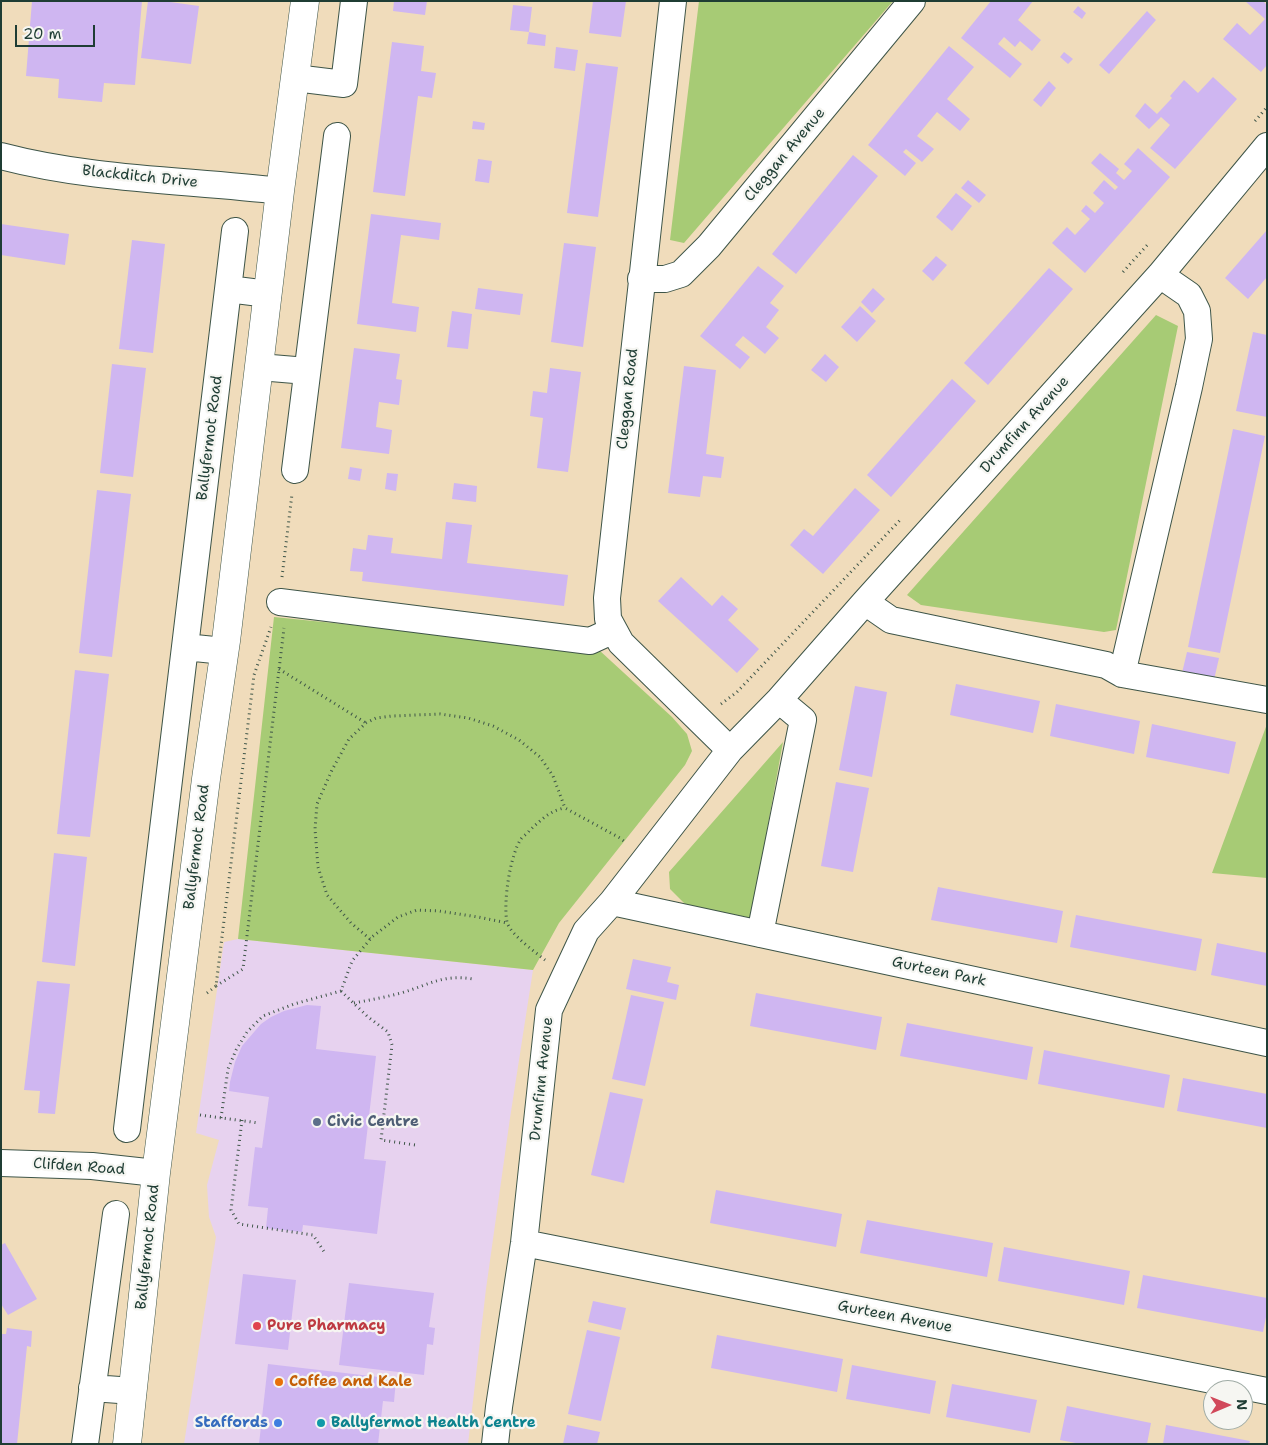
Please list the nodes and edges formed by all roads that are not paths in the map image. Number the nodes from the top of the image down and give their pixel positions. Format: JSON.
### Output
{"nodes":[{"id":1,"x":305,"y":1,"type":"edge"},
{"id":2,"x":354,"y":1,"type":"edge"},
{"id":3,"x":672,"y":1,"type":"edge"},
{"id":4,"x":912,"y":1,"type":"edge"},
{"id":5,"x":295,"y":78,"type":"junction"},
{"id":6,"x":337,"y":136,"type":"dead end"},
{"id":7,"x":1267,"y":146,"type":"edge"},
{"id":8,"x":1,"y":156,"type":"edge"},
{"id":9,"x":280,"y":191,"type":"junction"},
{"id":10,"x":235,"y":231,"type":"dead end"},
{"id":11,"x":1160,"y":275,"type":"junction"},
{"id":12,"x":641,"y":279,"type":"junction"},
{"id":13,"x":228,"y":289,"type":"junction"},
{"id":14,"x":268,"y":294,"type":"junction"},
{"id":15,"x":259,"y":367,"type":"junction"},
{"id":16,"x":307,"y":371,"type":"junction"},
{"id":17,"x":295,"y":470,"type":"road end"},
{"id":18,"x":280,"y":602,"type":"road end"},
{"id":19,"x":865,"y":602,"type":"junction"},
{"id":20,"x":614,"y":630,"type":"junction"},
{"id":21,"x":185,"y":647,"type":"junction"},
{"id":22,"x":224,"y":651,"type":"junction"},
{"id":23,"x":1122,"y":674,"type":"junction"},
{"id":24,"x":779,"y":700,"type":"junction"},
{"id":25,"x":1267,"y":700,"type":"edge"},
{"id":26,"x":730,"y":750,"type":"junction"},
{"id":27,"x":612,"y":902,"type":"junction"},
{"id":28,"x":760,"y":934,"type":"junction"},
{"id":29,"x":137,"y":1040,"type":"junction"},
{"id":30,"x":172,"y":1043,"type":"junction"},
{"id":31,"x":1267,"y":1043,"type":"edge"},
{"id":32,"x":127,"y":1129,"type":"dead end"},
{"id":33,"x":1,"y":1163,"type":"edge"},
{"id":34,"x":156,"y":1173,"type":"junction"},
{"id":35,"x":116,"y":1214,"type":"dead end"},
{"id":36,"x":524,"y":1243,"type":"junction"},
{"id":37,"x":92,"y":1388,"type":"junction"},
{"id":38,"x":133,"y":1391,"type":"junction"},
{"id":39,"x":1267,"y":1391,"type":"edge"},
{"id":40,"x":85,"y":1444,"type":"edge"},
{"id":41,"x":127,"y":1444,"type":"edge"},
{"id":42,"x":495,"y":1444,"type":"edge"}],
"edges":[{"from":1,"to":5,"type":"main road","name":"Ballyfermot Road"},
{"from":2,"to":5,"type":"street"},
{"from":3,"to":12,"type":"street","name":"Cleggan Road"},
{"from":4,"to":12,"type":"street","name":"Cleggan Avenue"},
{"from":5,"to":9,"type":"main road","name":"Ballyfermot Road"},
{"from":6,"to":16,"type":"street"},
{"from":7,"to":11,"type":"street","name":"Drumfinn Avenue"},
{"from":8,"to":9,"type":"street","name":"Blackditch Drive"},
{"from":9,"to":14,"type":"main road","name":"Ballyfermot Road"},
{"from":10,"to":13,"type":"street","name":"Ballyfermot Road"},
{"from":11,"to":19,"type":"street","name":"Drumfinn Avenue"},
{"from":11,"to":23,"type":"street"},
{"from":12,"to":20,"type":"street","name":"Cleggan Road"},
{"from":13,"to":14,"type":"street"},
{"from":13,"to":21,"type":"street","name":"Ballyfermot Road"},
{"from":14,"to":15,"type":"main road","name":"Ballyfermot Road"},
{"from":15,"to":16,"type":"street"},
{"from":15,"to":22,"type":"main road","name":"Ballyfermot Road"},
{"from":16,"to":17,"type":"street"},
{"from":18,"to":20,"type":"street"},
{"from":19,"to":23,"type":"street"},
{"from":19,"to":24,"type":"street","name":"Drumfinn Avenue"},
{"from":20,"to":26,"type":"street","name":"Cleggan Road"},
{"from":21,"to":22,"type":"street"},
{"from":21,"to":29,"type":"street","name":"Ballyfermot Road"},
{"from":22,"to":30,"type":"main road","name":"Ballyfermot Road"},
{"from":23,"to":25,"type":"street"},
{"from":24,"to":26,"type":"street","name":"Drumfinn Avenue"},
{"from":24,"to":28,"type":"street"},
{"from":26,"to":27,"type":"street","name":"Drumfinn Avenue"},
{"from":27,"to":28,"type":"street","name":"Gurteen Park"},
{"from":27,"to":36,"type":"street","name":"Drumfinn Avenue"},
{"from":28,"to":31,"type":"street","name":"Gurteen Park"},
{"from":29,"to":30,"type":"street"},
{"from":29,"to":32,"type":"street","name":"Ballyfermot Road"},
{"from":30,"to":34,"type":"main road","name":"Ballyfermot Road"},
{"from":33,"to":34,"type":"street","name":"Clifden Road"},
{"from":34,"to":38,"type":"main road","name":"Ballyfermot Road"},
{"from":35,"to":37,"type":"street"},
{"from":36,"to":39,"type":"street","name":"Gurteen Avenue"},
{"from":36,"to":42,"type":"street","name":"Drumfinn Avenue"},
{"from":37,"to":38,"type":"street"},
{"from":37,"to":40,"type":"street"},
{"from":38,"to":41,"type":"main road","name":"Ballyfermot Road"}]}
